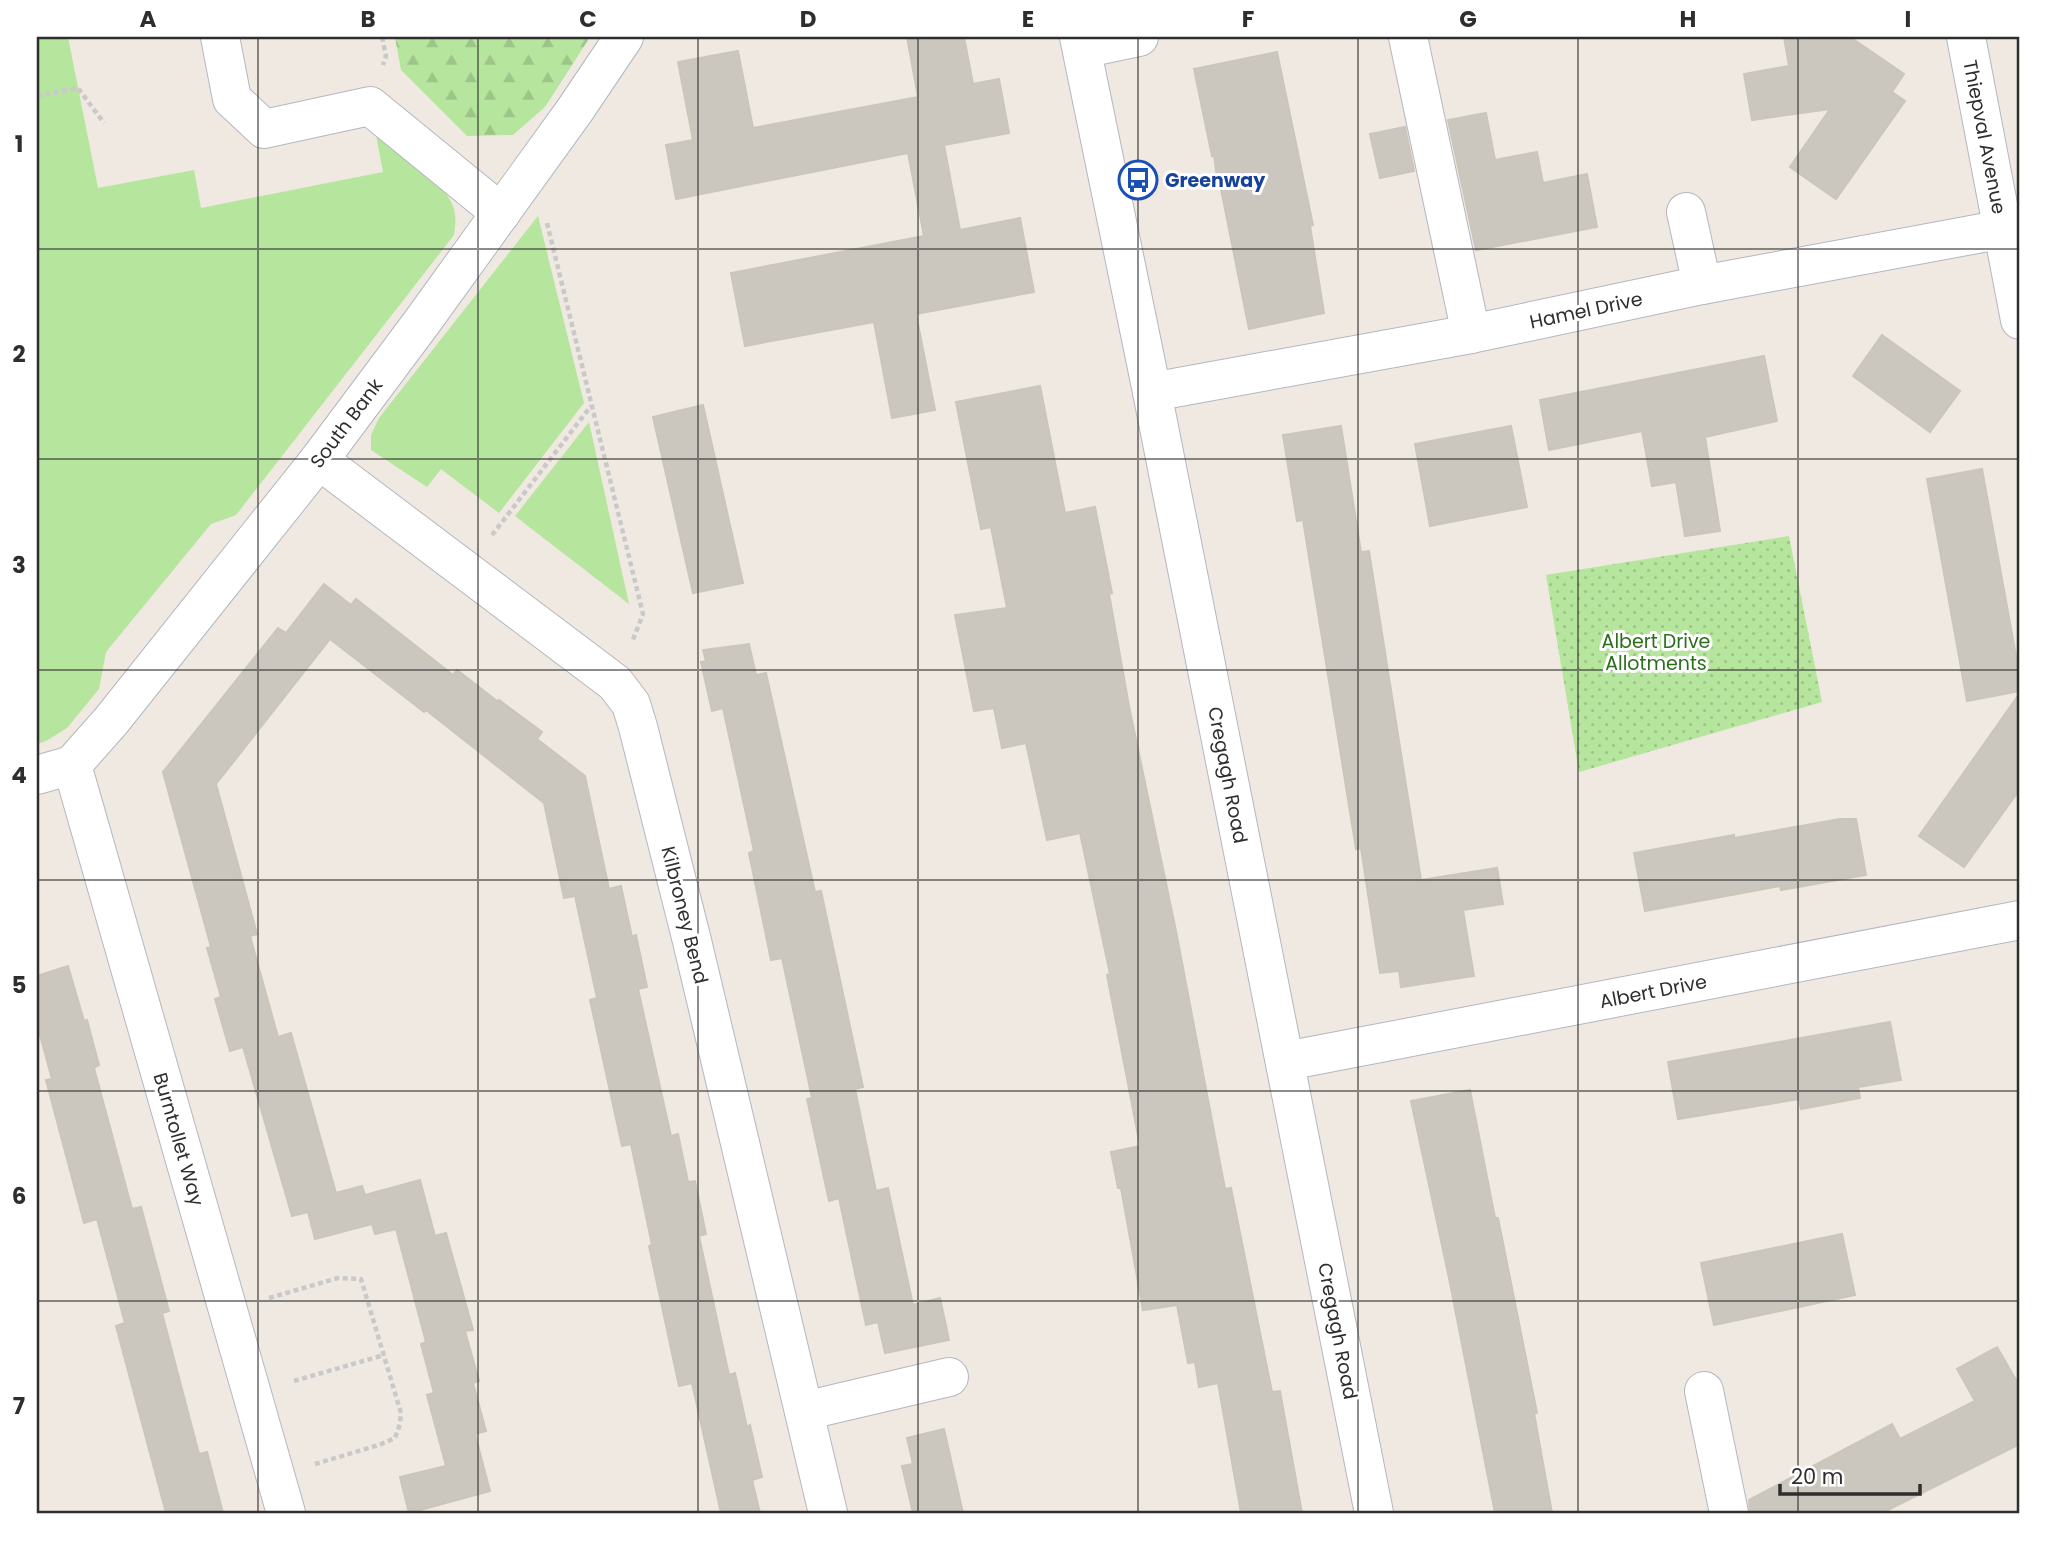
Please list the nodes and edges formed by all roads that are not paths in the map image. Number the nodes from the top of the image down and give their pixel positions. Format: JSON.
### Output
{"nodes":[{"id":1,"x":220,"y":37,"type":"edge"},
{"id":2,"x":624,"y":37,"type":"edge"},
{"id":3,"x":1139,"y":37,"type":"edge"},
{"id":4,"x":1408,"y":37,"type":"edge"},
{"id":5,"x":1966,"y":37,"type":"edge"},
{"id":6,"x":1080,"y":43,"type":"edge"},
{"id":7,"x":511,"y":199,"type":"junction"},
{"id":8,"x":1686,"y":212,"type":"dead end"},
{"id":9,"x":2011,"y":228,"type":"edge"},
{"id":10,"x":1702,"y":285,"type":"junction"},
{"id":11,"x":2020,"y":320,"type":"edge"},
{"id":12,"x":1471,"y":334,"type":"junction"},
{"id":13,"x":1152,"y":393,"type":"junction"},
{"id":14,"x":319,"y":460,"type":"junction"},
{"id":15,"x":55,"y":770,"type":"edge"},
{"id":16,"x":2020,"y":920,"type":"edge"},
{"id":17,"x":1286,"y":1061,"type":"junction"},
{"id":18,"x":949,"y":1377,"type":"dead end"},
{"id":19,"x":1704,"y":1391,"type":"dead end"},
{"id":20,"x":804,"y":1411,"type":"junction"},
{"id":21,"x":286,"y":1513,"type":"edge"},
{"id":22,"x":828,"y":1513,"type":"edge"},
{"id":23,"x":1374,"y":1513,"type":"edge"},
{"id":24,"x":1730,"y":1513,"type":"edge"}],
"edges":[{"from":1,"to":7,"type":"street"},
{"from":2,"to":7,"type":"street","name":"South Bank"},
{"from":3,"to":6,"type":"street"},
{"from":4,"to":12,"type":"street"},
{"from":5,"to":9,"type":"street","name":"Thiepval Avenue"},
{"from":6,"to":13,"type":"street","name":"Cregagh Road"},
{"from":7,"to":14,"type":"street","name":"South Bank"},
{"from":8,"to":10,"type":"street"},
{"from":9,"to":10,"type":"street","name":"Hamel Drive"},
{"from":9,"to":11,"type":"street","name":"Thiepval Avenue"},
{"from":10,"to":12,"type":"street","name":"Hamel Drive"},
{"from":12,"to":13,"type":"street","name":"Hamel Drive"},
{"from":13,"to":17,"type":"street","name":"Cregagh Road"},
{"from":14,"to":15,"type":"street","name":"South Bank"},
{"from":14,"to":20,"type":"street","name":"Kilbroney Bend"},
{"from":15,"to":21,"type":"street","name":"Burntollet Way"},
{"from":16,"to":17,"type":"street","name":"Albert Drive"},
{"from":17,"to":23,"type":"street","name":"Cregagh Road"},
{"from":18,"to":20,"type":"street"},
{"from":19,"to":24,"type":"street"},
{"from":20,"to":22,"type":"street","name":"Kilbroney Bend"}]}
